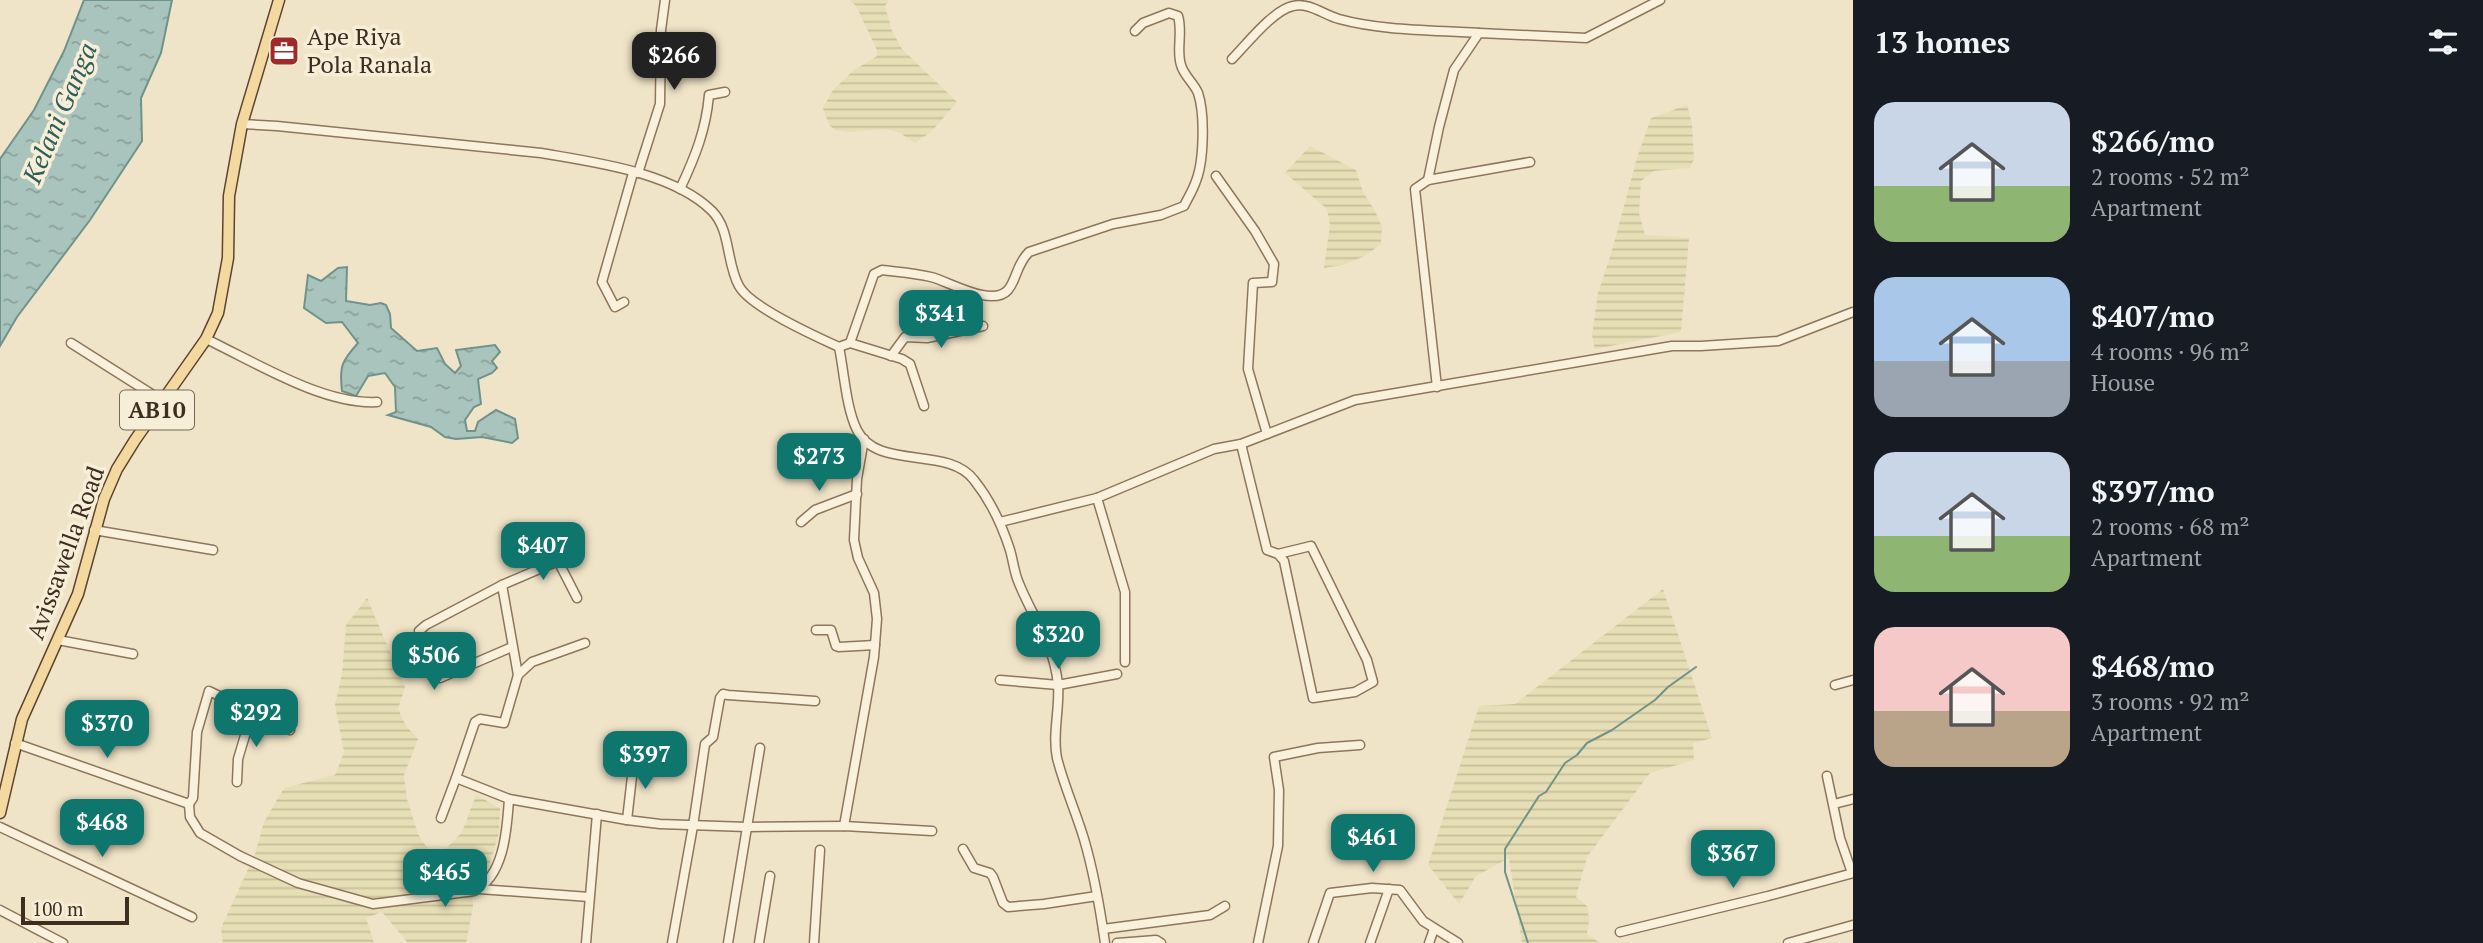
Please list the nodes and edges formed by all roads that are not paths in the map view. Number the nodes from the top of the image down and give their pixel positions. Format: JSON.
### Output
{"nodes":[{"id":1,"x":279,"y":0,"type":"edge"},
{"id":2,"x":665,"y":0,"type":"edge"},
{"id":3,"x":1660,"y":0,"type":"edge"},
{"id":4,"x":1135,"y":31,"type":"dead end"},
{"id":5,"x":1479,"y":33,"type":"junction"},
{"id":6,"x":1232,"y":59,"type":"dead end"},
{"id":7,"x":725,"y":92,"type":"dead end"},
{"id":8,"x":242,"y":124,"type":"junction"},
{"id":9,"x":1530,"y":162,"type":"dead end"},
{"id":10,"x":635,"y":173,"type":"junction"},
{"id":11,"x":1216,"y":176,"type":"dead end"},
{"id":12,"x":1428,"y":180,"type":"junction"},
{"id":13,"x":680,"y":189,"type":"junction"},
{"id":14,"x":624,"y":302,"type":"dead end"},
{"id":15,"x":1853,"y":312,"type":"edge"},
{"id":16,"x":983,"y":326,"type":"dead end"},
{"id":17,"x":206,"y":339,"type":"junction"},
{"id":18,"x":71,"y":343,"type":"dead end"},
{"id":19,"x":850,"y":343,"type":"junction"},
{"id":20,"x":839,"y":347,"type":"junction"},
{"id":21,"x":891,"y":356,"type":"junction"},
{"id":22,"x":1437,"y":387,"type":"junction"},
{"id":23,"x":164,"y":402,"type":"junction"},
{"id":24,"x":377,"y":402,"type":"dead end"},
{"id":25,"x":924,"y":406,"type":"dead end"},
{"id":26,"x":1266,"y":435,"type":"junction"},
{"id":27,"x":864,"y":439,"type":"junction"},
{"id":28,"x":1241,"y":444,"type":"junction"},
{"id":29,"x":857,"y":494,"type":"junction"},
{"id":30,"x":1097,"y":498,"type":"junction"},
{"id":31,"x":801,"y":522,"type":"dead end"},
{"id":32,"x":1000,"y":522,"type":"junction"},
{"id":33,"x":94,"y":530,"type":"junction"},
{"id":34,"x":213,"y":550,"type":"dead end"},
{"id":35,"x":1278,"y":554,"type":"junction"},
{"id":36,"x":502,"y":585,"type":"junction"},
{"id":37,"x":577,"y":598,"type":"dead end"},
{"id":38,"x":817,"y":630,"type":"dead end"},
{"id":39,"x":58,"y":640,"type":"junction"},
{"id":40,"x":585,"y":643,"type":"dead end"},
{"id":41,"x":875,"y":645,"type":"junction"},
{"id":42,"x":512,"y":647,"type":"junction"},
{"id":43,"x":133,"y":654,"type":"dead end"},
{"id":44,"x":1125,"y":662,"type":"dead end"},
{"id":45,"x":1117,"y":674,"type":"dead end"},
{"id":46,"x":517,"y":675,"type":"junction"},
{"id":47,"x":1000,"y":680,"type":"dead end"},
{"id":48,"x":1853,"y":680,"type":"edge"},
{"id":49,"x":1058,"y":685,"type":"junction"},
{"id":50,"x":1835,"y":685,"type":"dead end"},
{"id":51,"x":815,"y":701,"type":"dead end"},
{"id":52,"x":252,"y":712,"type":"junction"},
{"id":53,"x":290,"y":730,"type":"dead end"},
{"id":54,"x":15,"y":743,"type":"junction"},
{"id":55,"x":1360,"y":745,"type":"dead end"},
{"id":56,"x":760,"y":748,"type":"dead end"},
{"id":57,"x":634,"y":759,"type":"dead end"},
{"id":58,"x":1827,"y":776,"type":"dead end"},
{"id":59,"x":456,"y":778,"type":"junction"},
{"id":60,"x":237,"y":782,"type":"dead end"},
{"id":61,"x":509,"y":799,"type":"junction"},
{"id":62,"x":1853,"y":799,"type":"edge"},
{"id":63,"x":189,"y":804,"type":"junction"},
{"id":64,"x":1834,"y":804,"type":"junction"},
{"id":65,"x":1,"y":807,"type":"edge"},
{"id":66,"x":597,"y":814,"type":"junction"},
{"id":67,"x":441,"y":818,"type":"dead end"},
{"id":68,"x":627,"y":820,"type":"junction"},
{"id":69,"x":694,"y":826,"type":"junction"},
{"id":70,"x":844,"y":826,"type":"junction"},
{"id":71,"x":0,"y":827,"type":"edge"},
{"id":72,"x":747,"y":828,"type":"junction"},
{"id":73,"x":932,"y":831,"type":"dead end"},
{"id":74,"x":963,"y":849,"type":"dead end"},
{"id":75,"x":820,"y":850,"type":"dead end"},
{"id":76,"x":1852,"y":873,"type":"edge"},
{"id":77,"x":770,"y":876,"type":"dead end"},
{"id":78,"x":479,"y":889,"type":"junction"},
{"id":79,"x":1389,"y":889,"type":"junction"},
{"id":80,"x":1097,"y":896,"type":"junction"},
{"id":81,"x":589,"y":897,"type":"junction"},
{"id":82,"x":1224,"y":906,"type":"dead end"},
{"id":83,"x":0,"y":910,"type":"edge"},
{"id":84,"x":192,"y":917,"type":"dead end"},
{"id":85,"x":1853,"y":925,"type":"edge"},
{"id":86,"x":1103,"y":929,"type":"junction"},
{"id":87,"x":1434,"y":929,"type":"junction"},
{"id":88,"x":1620,"y":932,"type":"dead end"},
{"id":89,"x":1804,"y":941,"type":"edge"},
{"id":90,"x":63,"y":943,"type":"edge"},
{"id":91,"x":586,"y":943,"type":"edge"},
{"id":92,"x":672,"y":943,"type":"edge"},
{"id":93,"x":728,"y":943,"type":"edge"},
{"id":94,"x":760,"y":943,"type":"edge"},
{"id":95,"x":814,"y":943,"type":"edge"},
{"id":96,"x":1105,"y":943,"type":"edge"},
{"id":97,"x":1117,"y":943,"type":"edge"},
{"id":98,"x":1161,"y":943,"type":"edge"},
{"id":99,"x":1258,"y":943,"type":"edge"},
{"id":100,"x":1313,"y":943,"type":"edge"},
{"id":101,"x":1370,"y":943,"type":"edge"},
{"id":102,"x":1429,"y":943,"type":"edge"},
{"id":103,"x":1458,"y":943,"type":"edge"},
{"id":104,"x":1788,"y":943,"type":"edge"}],
"edges":[{"from":1,"to":8,"type":"main road","name":"Avissawella Road","number":"AB10"},
{"from":2,"to":10,"type":"street"},
{"from":3,"to":5,"type":"street"},
{"from":4,"to":19,"type":"street"},
{"from":5,"to":6,"type":"street"},
{"from":5,"to":12,"type":"street"},
{"from":7,"to":13,"type":"street"},
{"from":8,"to":10,"type":"street"},
{"from":8,"to":17,"type":"main road","name":"Avissawella Road","number":"AB10"},
{"from":9,"to":12,"type":"street"},
{"from":10,"to":13,"type":"street"},
{"from":10,"to":14,"type":"street"},
{"from":11,"to":26,"type":"street"},
{"from":12,"to":22,"type":"street"},
{"from":13,"to":20,"type":"street"},
{"from":15,"to":22,"type":"street"},
{"from":16,"to":21,"type":"street"},
{"from":17,"to":23,"type":"main road","name":"Avissawella Road","number":"AB10"},
{"from":17,"to":24,"type":"street"},
{"from":18,"to":23,"type":"street"},
{"from":19,"to":20,"type":"street"},
{"from":19,"to":21,"type":"street"},
{"from":20,"to":27,"type":"street"},
{"from":21,"to":25,"type":"street"},
{"from":22,"to":26,"type":"street"},
{"from":23,"to":33,"type":"main road","name":"Avissawella Road","number":"AB10"},
{"from":26,"to":28,"type":"street"},
{"from":27,"to":29,"type":"street"},
{"from":27,"to":32,"type":"street"},
{"from":28,"to":30,"type":"street"},
{"from":28,"to":35,"type":"street"},
{"from":29,"to":31,"type":"street"},
{"from":29,"to":41,"type":"street"},
{"from":30,"to":32,"type":"street"},
{"from":30,"to":44,"type":"street"},
{"from":32,"to":49,"type":"street"},
{"from":33,"to":34,"type":"street"},
{"from":33,"to":39,"type":"main road","name":"Avissawella Road","number":"AB10"},
{"from":35,"to":35,"type":"street"},
{"from":36,"to":37,"type":"street"},
{"from":36,"to":42,"type":"street"},
{"from":36,"to":42,"type":"street"},
{"from":38,"to":41,"type":"street"},
{"from":39,"to":43,"type":"street"},
{"from":39,"to":54,"type":"main road","name":"Avissawella Road","number":"AB10"},
{"from":40,"to":46,"type":"street"},
{"from":41,"to":70,"type":"street"},
{"from":42,"to":46,"type":"street"},
{"from":45,"to":49,"type":"street"},
{"from":46,"to":59,"type":"street"},
{"from":47,"to":49,"type":"street"},
{"from":48,"to":50,"type":"street"},
{"from":49,"to":80,"type":"street"},
{"from":51,"to":69,"type":"street"},
{"from":52,"to":53,"type":"street"},
{"from":52,"to":60,"type":"street"},
{"from":52,"to":63,"type":"street"},
{"from":54,"to":63,"type":"street"},
{"from":54,"to":65,"type":"main road","name":"Avissawella Road","number":"AB10"},
{"from":55,"to":99,"type":"street"},
{"from":56,"to":72,"type":"street"},
{"from":57,"to":68,"type":"street"},
{"from":58,"to":64,"type":"street"},
{"from":59,"to":61,"type":"street"},
{"from":59,"to":67,"type":"street"},
{"from":61,"to":66,"type":"street"},
{"from":61,"to":78,"type":"street"},
{"from":62,"to":64,"type":"street"},
{"from":63,"to":78,"type":"street"},
{"from":64,"to":76,"type":"street"},
{"from":66,"to":68,"type":"street"},
{"from":66,"to":81,"type":"street"},
{"from":68,"to":69,"type":"street"},
{"from":69,"to":72,"type":"street"},
{"from":69,"to":92,"type":"street"},
{"from":70,"to":72,"type":"street"},
{"from":70,"to":73,"type":"street"},
{"from":71,"to":84,"type":"street"},
{"from":72,"to":93,"type":"street"},
{"from":74,"to":80,"type":"street"},
{"from":75,"to":95,"type":"street"},
{"from":76,"to":88,"type":"street"},
{"from":77,"to":94,"type":"street"},
{"from":78,"to":81,"type":"street"},
{"from":79,"to":87,"type":"street"},
{"from":79,"to":100,"type":"street"},
{"from":79,"to":101,"type":"street"},
{"from":80,"to":86,"type":"street"},
{"from":81,"to":91,"type":"street"},
{"from":82,"to":86,"type":"street"},
{"from":83,"to":90,"type":"street"},
{"from":85,"to":89,"type":"street"},
{"from":86,"to":96,"type":"street"},
{"from":87,"to":102,"type":"street"},
{"from":87,"to":103,"type":"street"},
{"from":89,"to":104,"type":"street"},
{"from":97,"to":98,"type":"street"}]}
